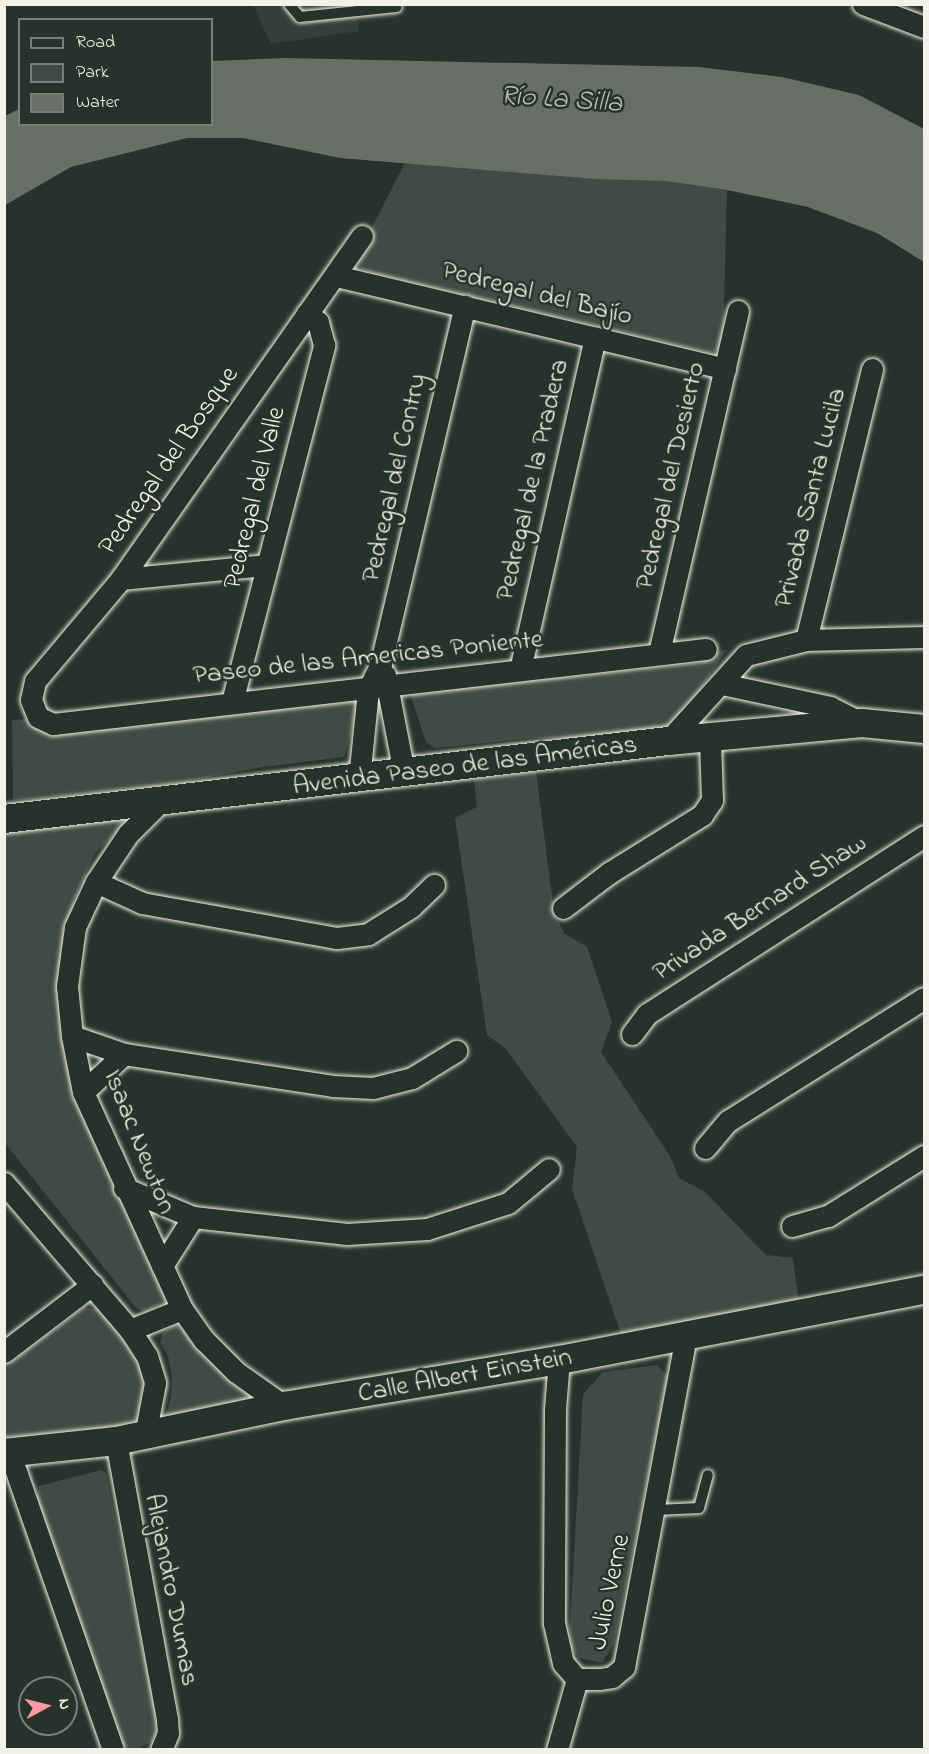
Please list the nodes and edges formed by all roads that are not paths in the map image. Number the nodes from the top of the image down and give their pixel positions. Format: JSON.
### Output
{"nodes":[{"id":1,"x":289,"y":4,"type":"edge"},
{"id":2,"x":863,"y":4,"type":"edge"},
{"id":3,"x":396,"y":7,"type":"dead end"},
{"id":4,"x":924,"y":27,"type":"edge"},
{"id":5,"x":362,"y":236,"type":"dead end"},
{"id":6,"x":336,"y":276,"type":"junction"},
{"id":7,"x":465,"y":306,"type":"junction"},
{"id":8,"x":738,"y":311,"type":"dead end"},
{"id":9,"x":306,"y":314,"type":"junction"},
{"id":10,"x":595,"y":337,"type":"junction"},
{"id":11,"x":725,"y":369,"type":"junction"},
{"id":12,"x":872,"y":369,"type":"dead end"},
{"id":13,"x":267,"y":565,"type":"junction"},
{"id":14,"x":121,"y":579,"type":"junction"},
{"id":15,"x":924,"y":637,"type":"edge"},
{"id":16,"x":806,"y":640,"type":"junction"},
{"id":17,"x":706,"y":649,"type":"dead end"},
{"id":18,"x":658,"y":653,"type":"junction"},
{"id":19,"x":381,"y":663,"type":"junction"},
{"id":20,"x":520,"y":670,"type":"junction"},
{"id":21,"x":722,"y":684,"type":"junction"},
{"id":22,"x":388,"y":686,"type":"junction"},
{"id":23,"x":368,"y":690,"type":"junction"},
{"id":24,"x":232,"y":702,"type":"junction"},
{"id":25,"x":38,"y":717,"type":"joint"},
{"id":26,"x":862,"y":723,"type":"junction"},
{"id":27,"x":924,"y":729,"type":"edge"},
{"id":28,"x":710,"y":739,"type":"junction"},
{"id":29,"x":668,"y":741,"type":"junction"},
{"id":30,"x":404,"y":773,"type":"junction"},
{"id":31,"x":359,"y":779,"type":"junction"},
{"id":32,"x":159,"y":803,"type":"junction"},
{"id":33,"x":4,"y":819,"type":"edge"},
{"id":34,"x":924,"y":836,"type":"edge"},
{"id":35,"x":96,"y":882,"type":"junction"},
{"id":36,"x":434,"y":885,"type":"dead end"},
{"id":37,"x":562,"y":908,"type":"dead end"},
{"id":38,"x":924,"y":998,"type":"edge"},
{"id":39,"x":632,"y":1034,"type":"dead end"},
{"id":40,"x":72,"y":1036,"type":"junction"},
{"id":41,"x":456,"y":1051,"type":"dead end"},
{"id":42,"x":124,"y":1054,"type":"junction"},
{"id":43,"x":83,"y":1092,"type":"junction"},
{"id":44,"x":705,"y":1148,"type":"dead end"},
{"id":45,"x":924,"y":1156,"type":"edge"},
{"id":46,"x":549,"y":1169,"type":"dead end"},
{"id":47,"x":4,"y":1183,"type":"edge"},
{"id":48,"x":124,"y":1188,"type":"junction"},
{"id":49,"x":193,"y":1217,"type":"junction"},
{"id":50,"x":792,"y":1226,"type":"dead end"},
{"id":51,"x":162,"y":1266,"type":"junction"},
{"id":52,"x":92,"y":1286,"type":"junction"},
{"id":53,"x":924,"y":1290,"type":"edge"},
{"id":54,"x":182,"y":1309,"type":"junction"},
{"id":55,"x":130,"y":1330,"type":"junction"},
{"id":56,"x":686,"y":1336,"type":"junction"},
{"id":57,"x":4,"y":1352,"type":"edge"},
{"id":58,"x":560,"y":1360,"type":"junction"},
{"id":59,"x":284,"y":1406,"type":"junction"},
{"id":60,"x":145,"y":1436,"type":"junction"},
{"id":61,"x":116,"y":1441,"type":"junction"},
{"id":62,"x":7,"y":1453,"type":"edge"},
{"id":63,"x":708,"y":1475,"type":"dead end"},
{"id":64,"x":656,"y":1510,"type":"junction"},
{"id":65,"x":577,"y":1679,"type":"junction"},
{"id":66,"x":109,"y":1748,"type":"edge"},
{"id":67,"x":161,"y":1749,"type":"edge"},
{"id":68,"x":557,"y":1749,"type":"edge"}],
"edges":[{"from":1,"to":3,"type":"lane"},
{"from":2,"to":4,"type":"street"},
{"from":5,"to":6,"type":"street","name":"Pedregal del Bosque"},
{"from":6,"to":7,"type":"street","name":"Pedregal del Bajío"},
{"from":6,"to":9,"type":"street","name":"Pedregal del Bosque"},
{"from":7,"to":10,"type":"street","name":"Pedregal del Bajío"},
{"from":7,"to":19,"type":"street","name":"Pedregal del Contry"},
{"from":8,"to":11,"type":"street","name":"Pedregal del Desierto"},
{"from":9,"to":13,"type":"street","name":"Pedregal del Valle"},
{"from":9,"to":14,"type":"street","name":"Pedregal del Bosque"},
{"from":10,"to":11,"type":"street","name":"Pedregal del Bajío"},
{"from":10,"to":20,"type":"street","name":"Pedregal de la Pradera"},
{"from":11,"to":18,"type":"street","name":"Pedregal del Desierto"},
{"from":12,"to":16,"type":"street","name":"Privada Santa Lucila"},
{"from":13,"to":14,"type":"street"},
{"from":13,"to":24,"type":"street","name":"Pedregal del Valle"},
{"from":14,"to":25,"type":"street","name":"Pedregal del Bosque"},
{"from":15,"to":16,"type":"street"},
{"from":16,"to":21,"type":"street"},
{"from":17,"to":18,"type":"street","name":"Paseo de las Americas Poniente"},
{"from":18,"to":20,"type":"street","name":"Paseo de las Americas Poniente"},
{"from":19,"to":22,"type":"street"},
{"from":19,"to":23,"type":"street","name":"Pedregal del Contry"},
{"from":20,"to":22,"type":"street","name":"Paseo de las Americas Poniente"},
{"from":21,"to":26,"type":"street"},
{"from":21,"to":29,"type":"street"},
{"from":22,"to":23,"type":"street","name":"Paseo de las Americas Poniente"},
{"from":22,"to":30,"type":"street"},
{"from":23,"to":24,"type":"street","name":"Paseo de las Americas Poniente"},
{"from":23,"to":31,"type":"street","name":"Pedregal del Contry"},
{"from":24,"to":25,"type":"street","name":"Paseo de las Americas Poniente"},
{"from":26,"to":27,"type":"street","name":"Avenida Paseo de las Américas"},
{"from":26,"to":28,"type":"street","name":"Avenida Paseo de las Américas"},
{"from":28,"to":29,"type":"street","name":"Avenida Paseo de las Américas"},
{"from":28,"to":37,"type":"street"},
{"from":29,"to":30,"type":"street","name":"Avenida Paseo de las Américas"},
{"from":30,"to":31,"type":"street","name":"Avenida Paseo de las Américas"},
{"from":31,"to":32,"type":"street","name":"Avenida Paseo de las Américas"},
{"from":32,"to":33,"type":"street","name":"Avenida Paseo de las Américas"},
{"from":32,"to":35,"type":"street","name":"Isaac Newton"},
{"from":34,"to":39,"type":"street","name":"Privada Bernard Shaw"},
{"from":35,"to":36,"type":"street"},
{"from":35,"to":40,"type":"street","name":"Isaac Newton"},
{"from":38,"to":44,"type":"street"},
{"from":40,"to":42,"type":"street"},
{"from":40,"to":43,"type":"street","name":"Isaac Newton"},
{"from":41,"to":42,"type":"street"},
{"from":42,"to":43,"type":"street"},
{"from":43,"to":48,"type":"street","name":"Isaac Newton"},
{"from":45,"to":50,"type":"street"},
{"from":46,"to":49,"type":"street"},
{"from":47,"to":52,"type":"street"},
{"from":48,"to":49,"type":"street"},
{"from":48,"to":51,"type":"street","name":"Isaac Newton"},
{"from":49,"to":51,"type":"street"},
{"from":51,"to":54,"type":"street","name":"Isaac Newton"},
{"from":52,"to":55,"type":"street"},
{"from":52,"to":57,"type":"street"},
{"from":53,"to":56,"type":"street","name":"Calle Albert Einstein"},
{"from":54,"to":55,"type":"street"},
{"from":54,"to":59,"type":"street","name":"Isaac Newton"},
{"from":55,"to":60,"type":"street"},
{"from":56,"to":58,"type":"street","name":"Calle Albert Einstein"},
{"from":56,"to":64,"type":"street","name":"Julio Verne"},
{"from":58,"to":59,"type":"street","name":"Calle Albert Einstein"},
{"from":58,"to":65,"type":"street","name":"Julio Verne"},
{"from":59,"to":60,"type":"street","name":"Calle Albert Einstein"},
{"from":60,"to":61,"type":"street","name":"Calle Albert Einstein"},
{"from":61,"to":62,"type":"street","name":"Calle Albert Einstein"},
{"from":61,"to":67,"type":"street","name":"Alejandro Dumas"},
{"from":62,"to":66,"type":"street"},
{"from":63,"to":64,"type":"lane"},
{"from":64,"to":65,"type":"street","name":"Julio Verne"},
{"from":65,"to":68,"type":"street"}]}
